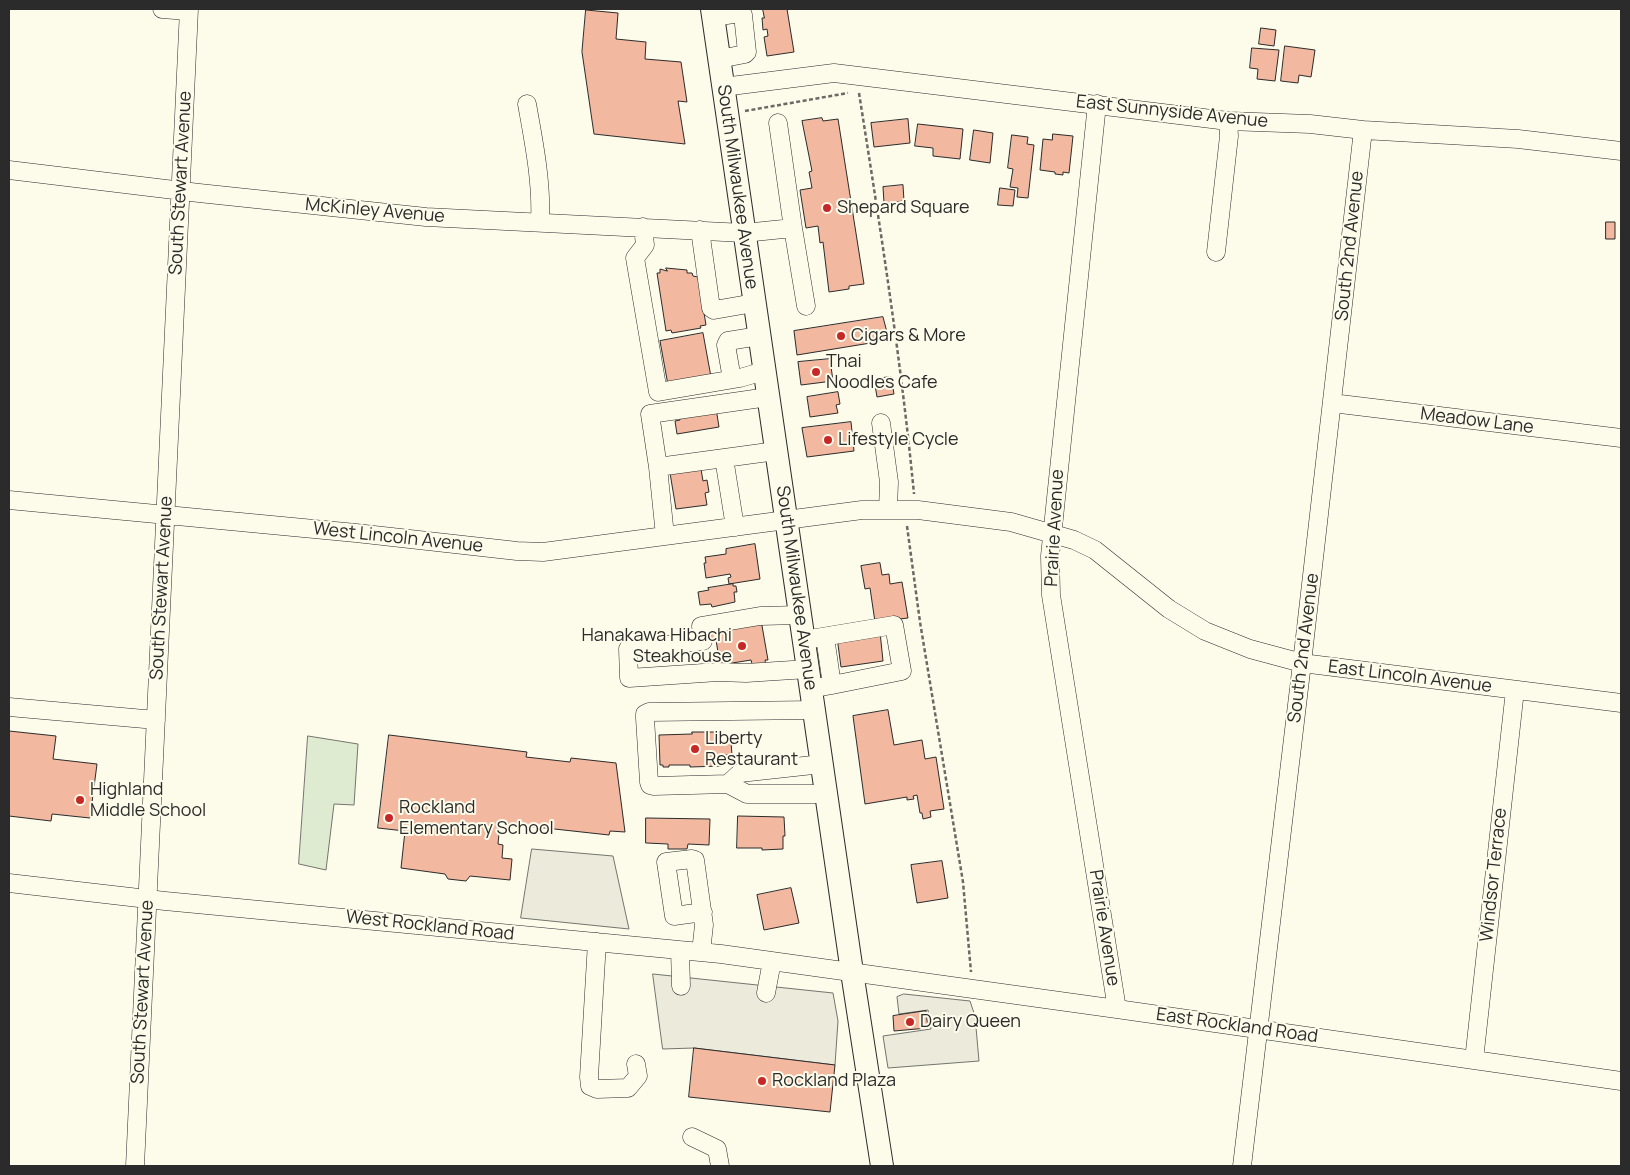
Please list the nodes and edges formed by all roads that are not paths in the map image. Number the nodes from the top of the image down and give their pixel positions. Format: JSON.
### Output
{"nodes":[{"id":1,"x":162,"y":9,"type":"edge"},
{"id":2,"x":188,"y":10,"type":"edge"},
{"id":3,"x":712,"y":13,"type":"edge"},
{"id":4,"x":719,"y":59,"type":"junction"},
{"id":5,"x":723,"y":87,"type":"junction"},
{"id":6,"x":526,"y":104,"type":"dead end"},
{"id":7,"x":1096,"y":104,"type":"junction"},
{"id":8,"x":1228,"y":121,"type":"junction"},
{"id":9,"x":778,"y":123,"type":"dead end"},
{"id":10,"x":1363,"y":130,"type":"junction"},
{"id":11,"x":1621,"y":151,"type":"edge"},
{"id":12,"x":9,"y":170,"type":"edge"},
{"id":13,"x":180,"y":191,"type":"junction"},
{"id":14,"x":540,"y":222,"type":"junction"},
{"id":15,"x":643,"y":227,"type":"junction"},
{"id":16,"x":793,"y":228,"type":"junction"},
{"id":17,"x":700,"y":230,"type":"junction"},
{"id":18,"x":744,"y":233,"type":"junction"},
{"id":19,"x":1216,"y":252,"type":"dead end"},
{"id":20,"x":754,"y":303,"type":"junction"},
{"id":21,"x":806,"y":306,"type":"dead end"},
{"id":22,"x":759,"y":336,"type":"junction"},
{"id":23,"x":764,"y":371,"type":"junction"},
{"id":24,"x":732,"y":379,"type":"junction"},
{"id":25,"x":768,"y":397,"type":"junction"},
{"id":26,"x":1332,"y":403,"type":"junction"},
{"id":27,"x":881,"y":423,"type":"dead end"},
{"id":28,"x":1621,"y":438,"type":"edge"},
{"id":29,"x":776,"y":451,"type":"junction"},
{"id":30,"x":724,"y":458,"type":"junction"},
{"id":31,"x":658,"y":467,"type":"junction"},
{"id":32,"x":9,"y":500,"type":"edge"},
{"id":33,"x":888,"y":510,"type":"junction"},
{"id":34,"x":165,"y":516,"type":"junction"},
{"id":35,"x":786,"y":520,"type":"junction"},
{"id":36,"x":735,"y":527,"type":"junction"},
{"id":37,"x":1052,"y":533,"type":"junction"},
{"id":38,"x":665,"y":536,"type":"junction"},
{"id":39,"x":800,"y":615,"type":"junction"},
{"id":40,"x":814,"y":638,"type":"junction"},
{"id":41,"x":1302,"y":663,"type":"junction"},
{"id":42,"x":816,"y":688,"type":"junction"},
{"id":43,"x":1515,"y":690,"type":"junction"},
{"id":44,"x":1621,"y":704,"type":"edge"},
{"id":45,"x":9,"y":707,"type":"edge"},
{"id":46,"x":156,"y":720,"type":"junction"},
{"id":47,"x":822,"y":764,"type":"junction"},
{"id":48,"x":728,"y":784,"type":"junction"},
{"id":49,"x":826,"y":794,"type":"junction"},
{"id":50,"x":9,"y":883,"type":"edge"},
{"id":51,"x":148,"y":899,"type":"junction"},
{"id":52,"x":703,"y":912,"type":"junction"},
{"id":53,"x":597,"y":942,"type":"junction"},
{"id":54,"x":680,"y":950,"type":"junction"},
{"id":55,"x":701,"y":952,"type":"junction"},
{"id":56,"x":772,"y":961,"type":"junction"},
{"id":57,"x":852,"y":972,"type":"junction"},
{"id":58,"x":681,"y":986,"type":"dead end"},
{"id":59,"x":766,"y":993,"type":"dead end"},
{"id":60,"x":1117,"y":1009,"type":"junction"},
{"id":61,"x":1258,"y":1028,"type":"junction"},
{"id":62,"x":1474,"y":1060,"type":"junction"},
{"id":63,"x":636,"y":1064,"type":"dead end"},
{"id":64,"x":1621,"y":1081,"type":"edge"},
{"id":65,"x":692,"y":1137,"type":"dead end"},
{"id":66,"x":135,"y":1166,"type":"edge"},
{"id":67,"x":720,"y":1166,"type":"edge"},
{"id":68,"x":882,"y":1166,"type":"edge"},
{"id":69,"x":1242,"y":1166,"type":"edge"}],
"edges":[{"from":1,"to":2,"type":"street"},
{"from":2,"to":13,"type":"street","name":"South Stewart Avenue"},
{"from":3,"to":4,"type":"main road","name":"South Milwaukee Avenue"},
{"from":3,"to":4,"type":"street"},
{"from":4,"to":5,"type":"main road","name":"South Milwaukee Avenue"},
{"from":5,"to":7,"type":"street","name":"East Sunnyside Avenue"},
{"from":5,"to":18,"type":"main road","name":"South Milwaukee Avenue"},
{"from":6,"to":14,"type":"street"},
{"from":7,"to":8,"type":"street","name":"East Sunnyside Avenue"},
{"from":7,"to":37,"type":"street","name":"Prairie Avenue"},
{"from":8,"to":10,"type":"street","name":"East Sunnyside Avenue"},
{"from":8,"to":19,"type":"street"},
{"from":9,"to":16,"type":"street"},
{"from":10,"to":11,"type":"street","name":"East Sunnyside Avenue"},
{"from":10,"to":26,"type":"street","name":"South 2nd Avenue"},
{"from":12,"to":13,"type":"street","name":"McKinley Avenue"},
{"from":13,"to":14,"type":"street","name":"McKinley Avenue"},
{"from":13,"to":34,"type":"street","name":"South Stewart Avenue"},
{"from":14,"to":15,"type":"street","name":"McKinley Avenue"},
{"from":15,"to":17,"type":"street","name":"McKinley Avenue"},
{"from":15,"to":24,"type":"street"},
{"from":16,"to":18,"type":"street","name":"McKinley Avenue"},
{"from":16,"to":21,"type":"street"},
{"from":17,"to":18,"type":"street","name":"McKinley Avenue"},
{"from":17,"to":20,"type":"street"},
{"from":18,"to":20,"type":"main road","name":"South Milwaukee Avenue"},
{"from":20,"to":22,"type":"main road","name":"South Milwaukee Avenue"},
{"from":22,"to":23,"type":"main road","name":"South Milwaukee Avenue"},
{"from":22,"to":24,"type":"street"},
{"from":23,"to":24,"type":"street"},
{"from":23,"to":25,"type":"main road","name":"South Milwaukee Avenue"},
{"from":25,"to":29,"type":"main road","name":"South Milwaukee Avenue"},
{"from":25,"to":31,"type":"street"},
{"from":26,"to":28,"type":"street","name":"Meadow Lane"},
{"from":26,"to":41,"type":"street","name":"South 2nd Avenue"},
{"from":27,"to":33,"type":"street"},
{"from":29,"to":30,"type":"street"},
{"from":29,"to":35,"type":"main road","name":"South Milwaukee Avenue"},
{"from":30,"to":31,"type":"street"},
{"from":30,"to":36,"type":"street"},
{"from":31,"to":38,"type":"street"},
{"from":32,"to":34,"type":"street","name":"West Lincoln Avenue"},
{"from":33,"to":35,"type":"street","name":"East Lincoln Avenue"},
{"from":33,"to":37,"type":"street","name":"East Lincoln Avenue"},
{"from":34,"to":38,"type":"street","name":"West Lincoln Avenue"},
{"from":34,"to":46,"type":"street","name":"South Stewart Avenue"},
{"from":35,"to":36,"type":"street","name":"West Lincoln Avenue"},
{"from":35,"to":39,"type":"main road","name":"South Milwaukee Avenue"},
{"from":36,"to":38,"type":"street","name":"West Lincoln Avenue"},
{"from":37,"to":41,"type":"street","name":"East Lincoln Avenue"},
{"from":37,"to":60,"type":"street","name":"Prairie Avenue"},
{"from":39,"to":40,"type":"main road","name":"South Milwaukee Avenue"},
{"from":39,"to":42,"type":"street"},
{"from":40,"to":42,"type":"main road","name":"South Milwaukee Avenue"},
{"from":40,"to":42,"type":"street"},
{"from":41,"to":43,"type":"street","name":"East Lincoln Avenue"},
{"from":41,"to":61,"type":"street","name":"South 2nd Avenue"},
{"from":42,"to":47,"type":"main road","name":"South Milwaukee Avenue"},
{"from":42,"to":48,"type":"street"},
{"from":43,"to":44,"type":"street","name":"East Lincoln Avenue"},
{"from":43,"to":62,"type":"street","name":"Windsor Terrace"},
{"from":45,"to":46,"type":"street"},
{"from":46,"to":51,"type":"street","name":"South Stewart Avenue"},
{"from":47,"to":48,"type":"street"},
{"from":47,"to":49,"type":"main road","name":"South Milwaukee Avenue"},
{"from":48,"to":49,"type":"street"},
{"from":49,"to":57,"type":"main road","name":"South Milwaukee Avenue"},
{"from":50,"to":51,"type":"street","name":"West Rockland Road"},
{"from":51,"to":53,"type":"street","name":"West Rockland Road"},
{"from":51,"to":66,"type":"street","name":"South Stewart Avenue"},
{"from":52,"to":52,"type":"street"},
{"from":52,"to":55,"type":"street"},
{"from":53,"to":54,"type":"street","name":"West Rockland Road"},
{"from":53,"to":63,"type":"street"},
{"from":54,"to":55,"type":"street","name":"West Rockland Road"},
{"from":54,"to":58,"type":"street"},
{"from":55,"to":56,"type":"street","name":"West Rockland Road"},
{"from":56,"to":57,"type":"street","name":"West Rockland Road"},
{"from":56,"to":59,"type":"street"},
{"from":57,"to":60,"type":"street","name":"East Rockland Road"},
{"from":57,"to":68,"type":"main road","name":"South Milwaukee Avenue"},
{"from":60,"to":61,"type":"street","name":"East Rockland Road"},
{"from":61,"to":62,"type":"street","name":"East Rockland Road"},
{"from":61,"to":69,"type":"street","name":"South 2nd Avenue"},
{"from":62,"to":64,"type":"street","name":"East Rockland Road"},
{"from":65,"to":67,"type":"street"}]}
